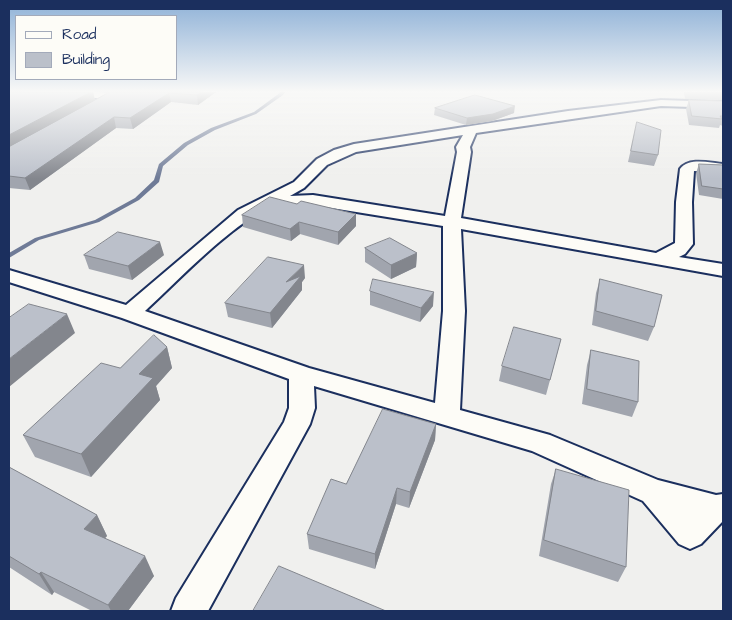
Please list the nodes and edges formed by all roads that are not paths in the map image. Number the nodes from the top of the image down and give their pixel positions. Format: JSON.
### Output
{"nodes":[{"id":1,"x":532,"y":121,"type":"edge"},
{"id":2,"x":471,"y":131,"type":"junction"},
{"id":3,"x":723,"y":168,"type":"edge"},
{"id":4,"x":269,"y":201,"type":"junction"},
{"id":5,"x":452,"y":222,"type":"junction"},
{"id":6,"x":659,"y":258,"type":"junction"},
{"id":7,"x":723,"y":270,"type":"edge"},
{"id":8,"x":9,"y":276,"type":"edge"},
{"id":9,"x":130,"y":313,"type":"junction"},
{"id":10,"x":301,"y":374,"type":"junction"},
{"id":11,"x":447,"y":416,"type":"junction"},
{"id":12,"x":720,"y":507,"type":"edge"},
{"id":13,"x":189,"y":611,"type":"edge"}],
"edges":[{"from":1,"to":2,"type":"street"},
{"from":2,"to":4,"type":"street"},
{"from":2,"to":5,"type":"street"},
{"from":3,"to":6,"type":"street"},
{"from":4,"to":5,"type":"street"},
{"from":4,"to":9,"type":"street"},
{"from":5,"to":6,"type":"street"},
{"from":5,"to":11,"type":"street"},
{"from":6,"to":7,"type":"street"},
{"from":8,"to":9,"type":"street"},
{"from":9,"to":10,"type":"street"},
{"from":10,"to":11,"type":"street"},
{"from":10,"to":13,"type":"street"},
{"from":11,"to":12,"type":"street"}]}
